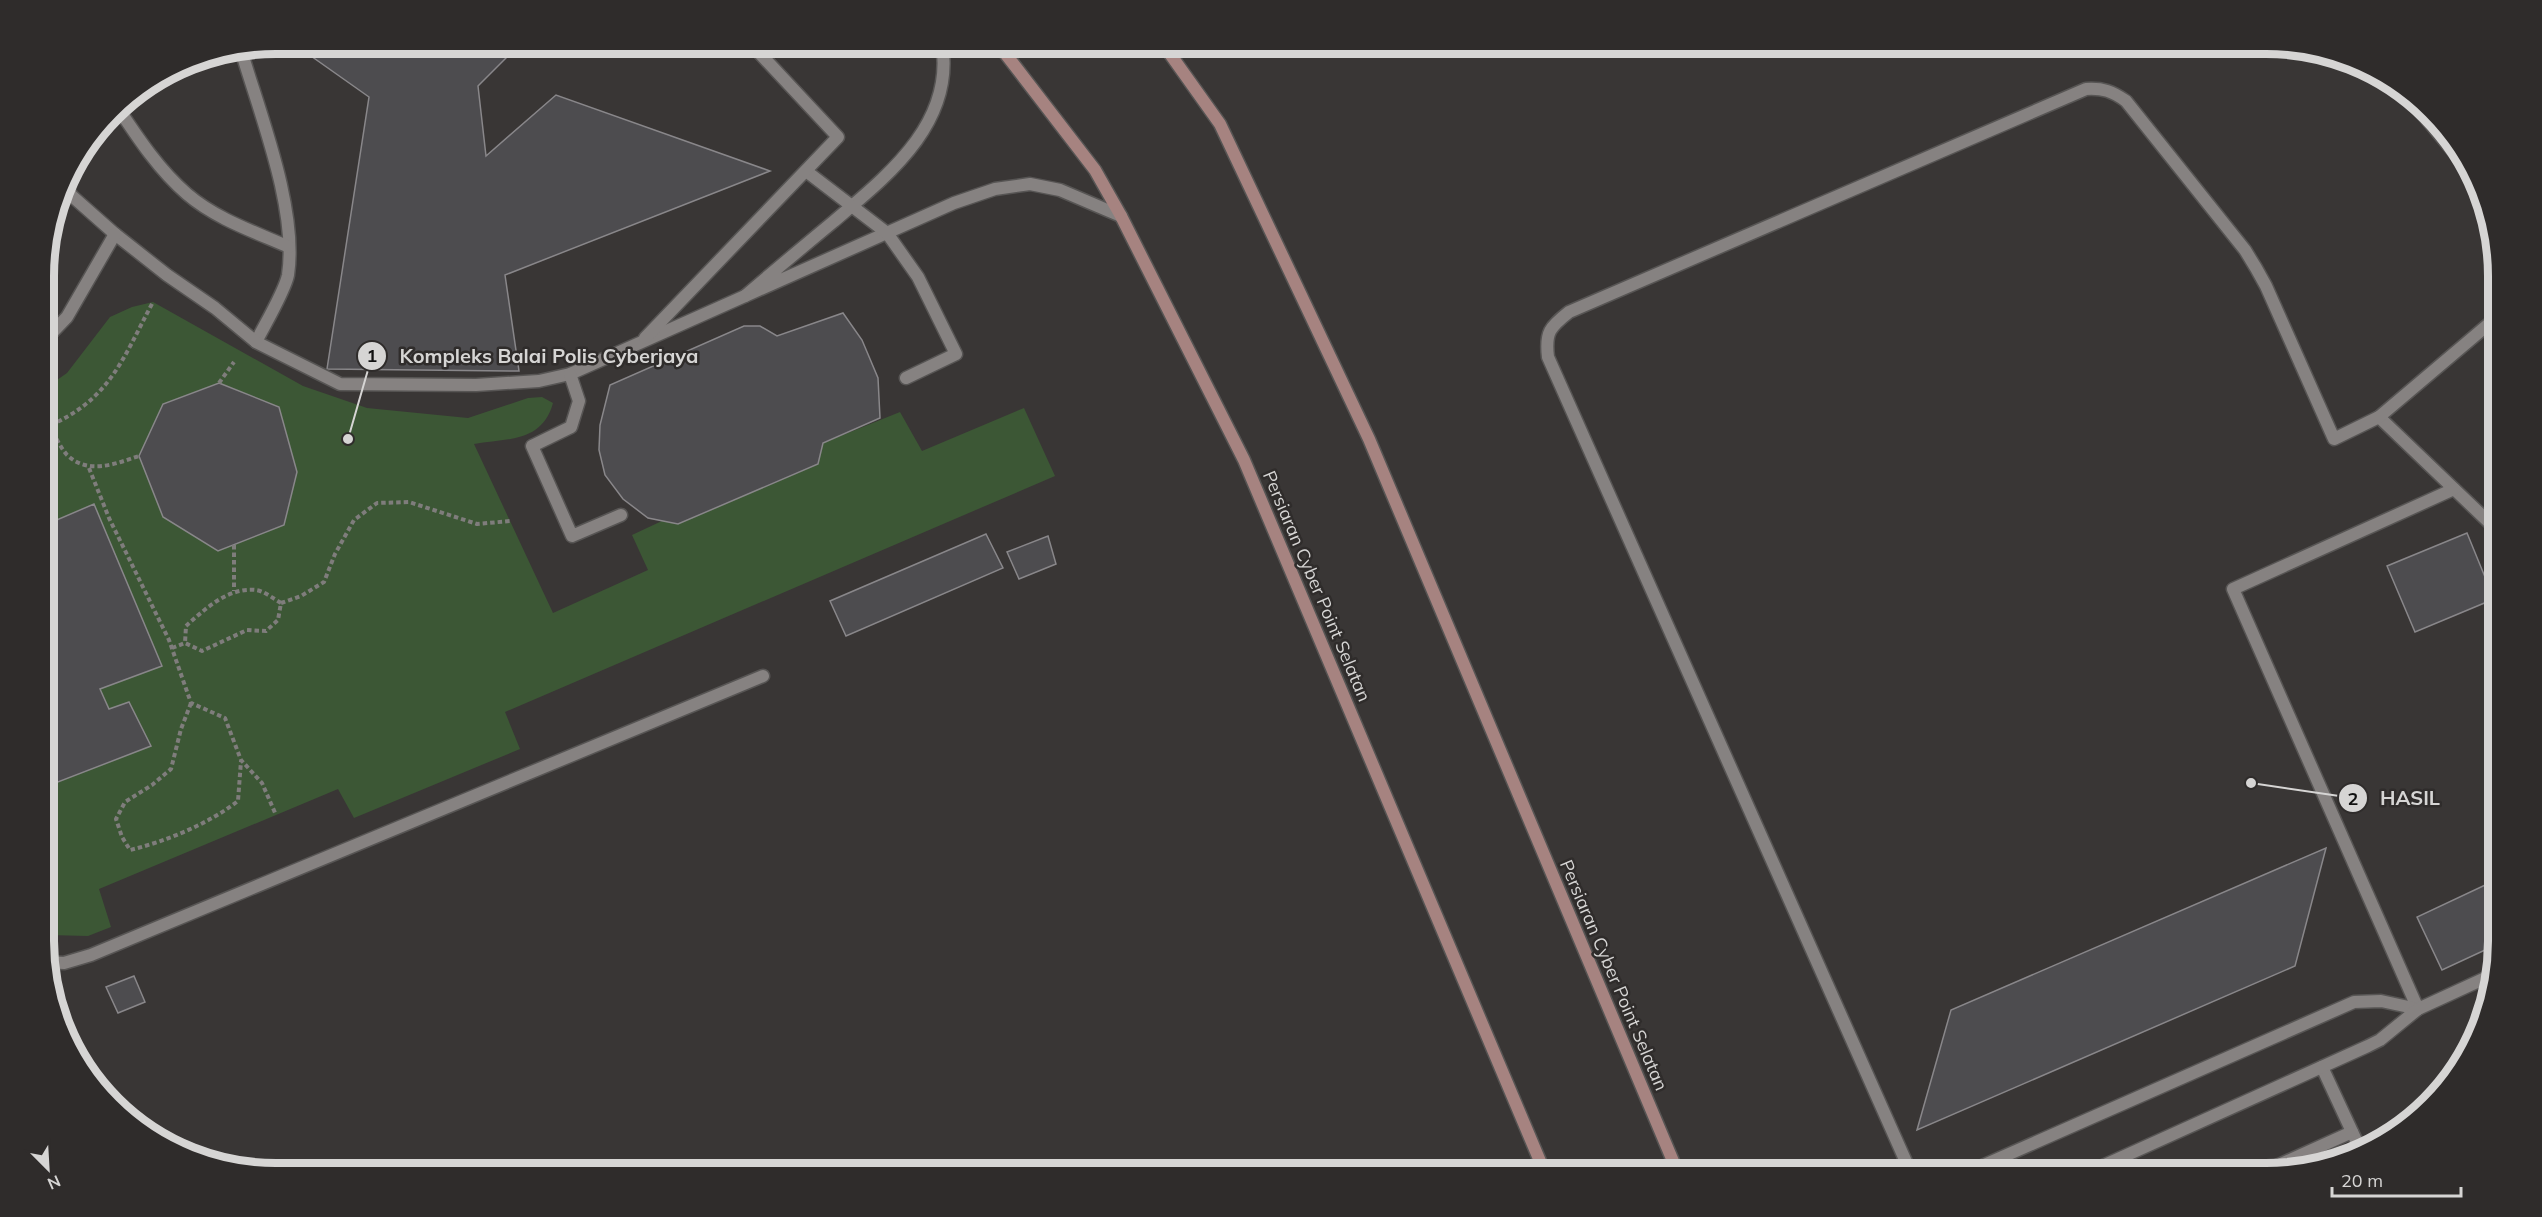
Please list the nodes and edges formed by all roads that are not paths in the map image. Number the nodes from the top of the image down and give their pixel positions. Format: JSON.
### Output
{"nodes":[{"id":1,"x":760,"y":54,"type":"edge"},
{"id":2,"x":944,"y":54,"type":"edge"},
{"id":3,"x":1006,"y":54,"type":"edge"},
{"id":4,"x":1170,"y":54,"type":"edge"},
{"id":5,"x":243,"y":57,"type":"edge"},
{"id":6,"x":123,"y":115,"type":"edge"},
{"id":7,"x":806,"y":171,"type":"junction"},
{"id":8,"x":70,"y":193,"type":"edge"},
{"id":9,"x":852,"y":206,"type":"junction"},
{"id":10,"x":1121,"y":216,"type":"junction"},
{"id":11,"x":887,"y":233,"type":"junction"},
{"id":12,"x":115,"y":234,"type":"junction"},
{"id":13,"x":289,"y":247,"type":"junction"},
{"id":14,"x":745,"y":296,"type":"junction"},
{"id":15,"x":2488,"y":325,"type":"edge"},
{"id":16,"x":54,"y":330,"type":"edge"},
{"id":17,"x":256,"y":342,"type":"junction"},
{"id":18,"x":640,"y":343,"type":"junction"},
{"id":19,"x":570,"y":374,"type":"junction"},
{"id":20,"x":906,"y":378,"type":"dead end"},
{"id":21,"x":2379,"y":417,"type":"junction"},
{"id":22,"x":2454,"y":489,"type":"junction"},
{"id":23,"x":621,"y":514,"type":"dead end"},
{"id":24,"x":2488,"y":521,"type":"edge"},
{"id":25,"x":763,"y":676,"type":"dead end"},
{"id":26,"x":55,"y":963,"type":"edge"},
{"id":27,"x":2485,"y":978,"type":"edge"},
{"id":28,"x":2418,"y":1009,"type":"junction"},
{"id":29,"x":2322,"y":1067,"type":"junction"},
{"id":30,"x":2352,"y":1132,"type":"junction"},
{"id":31,"x":2357,"y":1143,"type":"edge"},
{"id":32,"x":1541,"y":1163,"type":"edge"},
{"id":33,"x":1674,"y":1163,"type":"edge"},
{"id":34,"x":1907,"y":1163,"type":"edge"},
{"id":35,"x":1989,"y":1163,"type":"edge"},
{"id":36,"x":2109,"y":1163,"type":"edge"},
{"id":37,"x":2284,"y":1163,"type":"edge"}],
"edges":[{"from":1,"to":7,"type":"street"},
{"from":2,"to":9,"type":"street"},
{"from":3,"to":10,"type":"main road","name":"Persiaran Cyber Point Selatan"},
{"from":4,"to":33,"type":"main road","name":"Persiaran Cyber Point Selatan"},
{"from":5,"to":13,"type":"street"},
{"from":6,"to":13,"type":"street"},
{"from":7,"to":9,"type":"street"},
{"from":7,"to":18,"type":"street"},
{"from":8,"to":12,"type":"street"},
{"from":9,"to":11,"type":"street"},
{"from":9,"to":14,"type":"street"},
{"from":10,"to":11,"type":"street"},
{"from":10,"to":32,"type":"main road","name":"Persiaran Cyber Point Selatan"},
{"from":11,"to":14,"type":"street"},
{"from":11,"to":20,"type":"street"},
{"from":12,"to":16,"type":"street"},
{"from":12,"to":17,"type":"street"},
{"from":13,"to":17,"type":"street"},
{"from":14,"to":18,"type":"street"},
{"from":15,"to":21,"type":"street"},
{"from":17,"to":19,"type":"street"},
{"from":18,"to":19,"type":"street"},
{"from":19,"to":23,"type":"street"},
{"from":21,"to":22,"type":"street"},
{"from":21,"to":34,"type":"street"},
{"from":22,"to":24,"type":"street"},
{"from":22,"to":28,"type":"street"},
{"from":25,"to":26,"type":"street"},
{"from":27,"to":28,"type":"street"},
{"from":28,"to":29,"type":"street"},
{"from":28,"to":35,"type":"street"},
{"from":29,"to":30,"type":"street"},
{"from":29,"to":36,"type":"street"},
{"from":30,"to":31,"type":"street"},
{"from":30,"to":37,"type":"street"}]}
